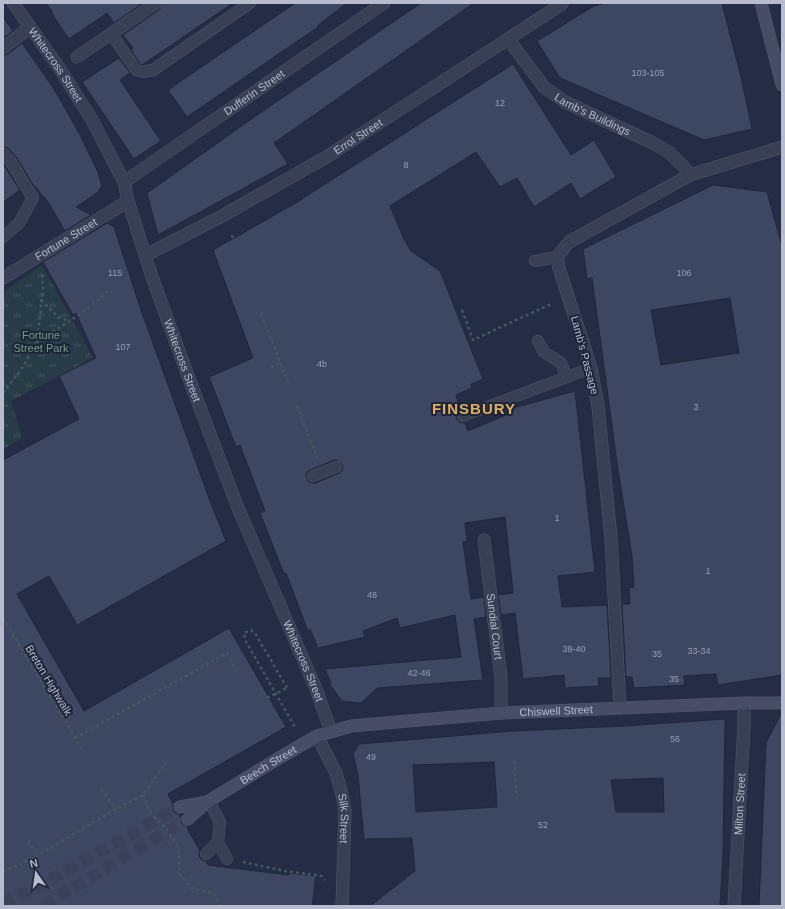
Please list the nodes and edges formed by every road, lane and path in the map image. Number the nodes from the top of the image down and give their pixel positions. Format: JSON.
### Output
{"nodes":[{"id":1,"x":13,"y":3,"type":"edge"},
{"id":2,"x":156,"y":3,"type":"edge"},
{"id":3,"x":250,"y":3,"type":"edge"},
{"id":4,"x":384,"y":3,"type":"edge"},
{"id":5,"x":761,"y":3,"type":"edge"},
{"id":6,"x":562,"y":4,"type":"dead end"},
{"id":7,"x":30,"y":27,"type":"junction"},
{"id":8,"x":111,"y":33,"type":"junction"},
{"id":9,"x":508,"y":39,"type":"junction"},
{"id":10,"x":3,"y":48,"type":"edge"},
{"id":11,"x":77,"y":57,"type":"dead end"},
{"id":12,"x":782,"y":85,"type":"edge"},
{"id":13,"x":782,"y":147,"type":"edge"},
{"id":14,"x":3,"y":153,"type":"edge"},
{"id":15,"x":690,"y":176,"type":"junction"},
{"id":16,"x":124,"y":182,"type":"junction"},
{"id":17,"x":128,"y":200,"type":"junction"},
{"id":18,"x":232,"y":235,"type":"dead end"},
{"id":19,"x":3,"y":237,"type":"edge"},
{"id":20,"x":233,"y":238,"type":"dead end"},
{"id":21,"x":146,"y":255,"type":"junction"},
{"id":22,"x":558,"y":257,"type":"junction"},
{"id":23,"x":33,"y":260,"type":"junction"},
{"id":24,"x":535,"y":261,"type":"dead end"},
{"id":25,"x":3,"y":278,"type":"edge"},
{"id":26,"x":107,"y":291,"type":"dead end"},
{"id":27,"x":568,"y":296,"type":"junction"},
{"id":28,"x":41,"y":300,"type":"junction"},
{"id":29,"x":462,"y":310,"type":"dead end"},
{"id":30,"x":261,"y":313,"type":"dead end"},
{"id":31,"x":70,"y":321,"type":"junction"},
{"id":32,"x":538,"y":341,"type":"dead end"},
{"id":33,"x":37,"y":342,"type":"junction"},
{"id":34,"x":280,"y":363,"type":"junction"},
{"id":35,"x":271,"y":367,"type":"dead end"},
{"id":36,"x":591,"y":368,"type":"junction"},
{"id":37,"x":567,"y":377,"type":"junction"},
{"id":38,"x":289,"y":386,"type":"dead end"},
{"id":39,"x":3,"y":393,"type":"edge"},
{"id":40,"x":297,"y":406,"type":"dead end"},
{"id":41,"x":463,"y":416,"type":"dead end"},
{"id":42,"x":336,"y":467,"type":"dead end"},
{"id":43,"x":318,"y":474,"type":"joint"},
{"id":44,"x":484,"y":540,"type":"dead end"},
{"id":45,"x":3,"y":618,"type":"edge"},
{"id":46,"x":236,"y":671,"type":"dead end"},
{"id":47,"x":267,"y":698,"type":"dead end"},
{"id":48,"x":744,"y":702,"type":"junction"},
{"id":49,"x":782,"y":703,"type":"edge"},
{"id":50,"x":620,"y":708,"type":"junction"},
{"id":51,"x":502,"y":713,"type":"junction"},
{"id":52,"x":295,"y":728,"type":"dead end"},
{"id":53,"x":331,"y":731,"type":"junction"},
{"id":54,"x":318,"y":736,"type":"junction"},
{"id":55,"x":75,"y":738,"type":"junction"},
{"id":56,"x":82,"y":749,"type":"dead end"},
{"id":57,"x":514,"y":761,"type":"dead end"},
{"id":58,"x":166,"y":762,"type":"dead end"},
{"id":59,"x":101,"y":789,"type":"dead end"},
{"id":60,"x":143,"y":795,"type":"junction"},
{"id":61,"x":517,"y":798,"type":"dead end"},
{"id":62,"x":208,"y":801,"type":"junction"},
{"id":63,"x":180,"y":807,"type":"tunnel mouth"},
{"id":64,"x":116,"y":809,"type":"junction"},
{"id":65,"x":188,"y":819,"type":"tunnel mouth"},
{"id":66,"x":28,"y":841,"type":"dead end"},
{"id":67,"x":218,"y":842,"type":"junction"},
{"id":68,"x":206,"y":854,"type":"dead end"},
{"id":69,"x":37,"y":856,"type":"junction"},
{"id":70,"x":227,"y":859,"type":"joint"},
{"id":71,"x":3,"y":872,"type":"edge"},
{"id":72,"x":322,"y":876,"type":"dead end"},
{"id":73,"x":221,"y":906,"type":"edge"},
{"id":74,"x":342,"y":906,"type":"edge"},
{"id":75,"x":734,"y":906,"type":"edge"}],
"edges":[{"from":1,"to":7,"type":"street","name":"Whitecross Street"},
{"from":2,"to":8,"type":"street"},
{"from":3,"to":8,"type":"lane"},
{"from":4,"to":16,"type":"street","name":"Dufferin Street"},
{"from":5,"to":12,"type":"main road"},
{"from":6,"to":9,"type":"street","name":"Errol Street"},
{"from":7,"to":10,"type":"street"},
{"from":7,"to":16,"type":"street","name":"Whitecross Street"},
{"from":8,"to":11,"type":"street"},
{"from":9,"to":15,"type":"street","name":"Lamb's Buildings"},
{"from":9,"to":21,"type":"street","name":"Errol Street"},
{"from":13,"to":15,"type":"street"},
{"from":14,"to":19,"type":"lane"},
{"from":15,"to":22,"type":"street"},
{"from":16,"to":17,"type":"street","name":"Whitecross Street"},
{"from":17,"to":21,"type":"street","name":"Whitecross Street"},
{"from":17,"to":23,"type":"street","name":"Fortune Street"},
{"from":18,"to":20,"type":"path"},
{"from":21,"to":53,"type":"street","name":"Whitecross Street"},
{"from":22,"to":24,"type":"lane"},
{"from":22,"to":27,"type":"street","name":"Lamb's Passage"},
{"from":23,"to":25,"type":"street","name":"Fortune Street"},
{"from":23,"to":28,"type":"path"},
{"from":26,"to":31,"type":"path"},
{"from":27,"to":29,"type":"path"},
{"from":27,"to":36,"type":"street","name":"Lamb's Passage"},
{"from":28,"to":31,"type":"path"},
{"from":28,"to":33,"type":"path"},
{"from":30,"to":34,"type":"path"},
{"from":31,"to":33,"type":"path"},
{"from":32,"to":37,"type":"lane"},
{"from":33,"to":39,"type":"path"},
{"from":34,"to":35,"type":"path"},
{"from":34,"to":38,"type":"path"},
{"from":36,"to":37,"type":"lane"},
{"from":36,"to":50,"type":"street","name":"Lamb's Passage"},
{"from":37,"to":41,"type":"lane"},
{"from":40,"to":43,"type":"path"},
{"from":42,"to":43,"type":"lane"},
{"from":44,"to":51,"type":"street","name":"Sundial Court"},
{"from":45,"to":55,"type":"path","name":"Breton Highwalk"},
{"from":46,"to":55,"type":"path"},
{"from":47,"to":52,"type":"path","bridge":true},
{"from":48,"to":49,"type":"main road","name":"Chiswell Street"},
{"from":48,"to":50,"type":"main road","name":"Chiswell Street"},
{"from":48,"to":75,"type":"street","name":"Milton Street"},
{"from":50,"to":51,"type":"main road","name":"Chiswell Street"},
{"from":51,"to":53,"type":"main road","name":"Chiswell Street"},
{"from":53,"to":54,"type":"main road","name":"Beech Street"},
{"from":54,"to":62,"type":"main road","name":"Beech Street"},
{"from":54,"to":74,"type":"street","name":"Silk Street"},
{"from":55,"to":56,"type":"path","name":"Breton Highwalk"},
{"from":57,"to":61,"type":"path"},
{"from":58,"to":60,"type":"path"},
{"from":59,"to":64,"type":"path"},
{"from":60,"to":64,"type":"path"},
{"from":60,"to":73,"type":"path"},
{"from":62,"to":63,"type":"main road","name":"Beech Street"},
{"from":62,"to":65,"type":"main road","name":"Beech Street"},
{"from":62,"to":67,"type":"lane"},
{"from":64,"to":69,"type":"path"},
{"from":66,"to":69,"type":"path"},
{"from":67,"to":68,"type":"lane"},
{"from":67,"to":70,"type":"lane"},
{"from":69,"to":71,"type":"path"},
{"from":70,"to":72,"type":"path"}]}
